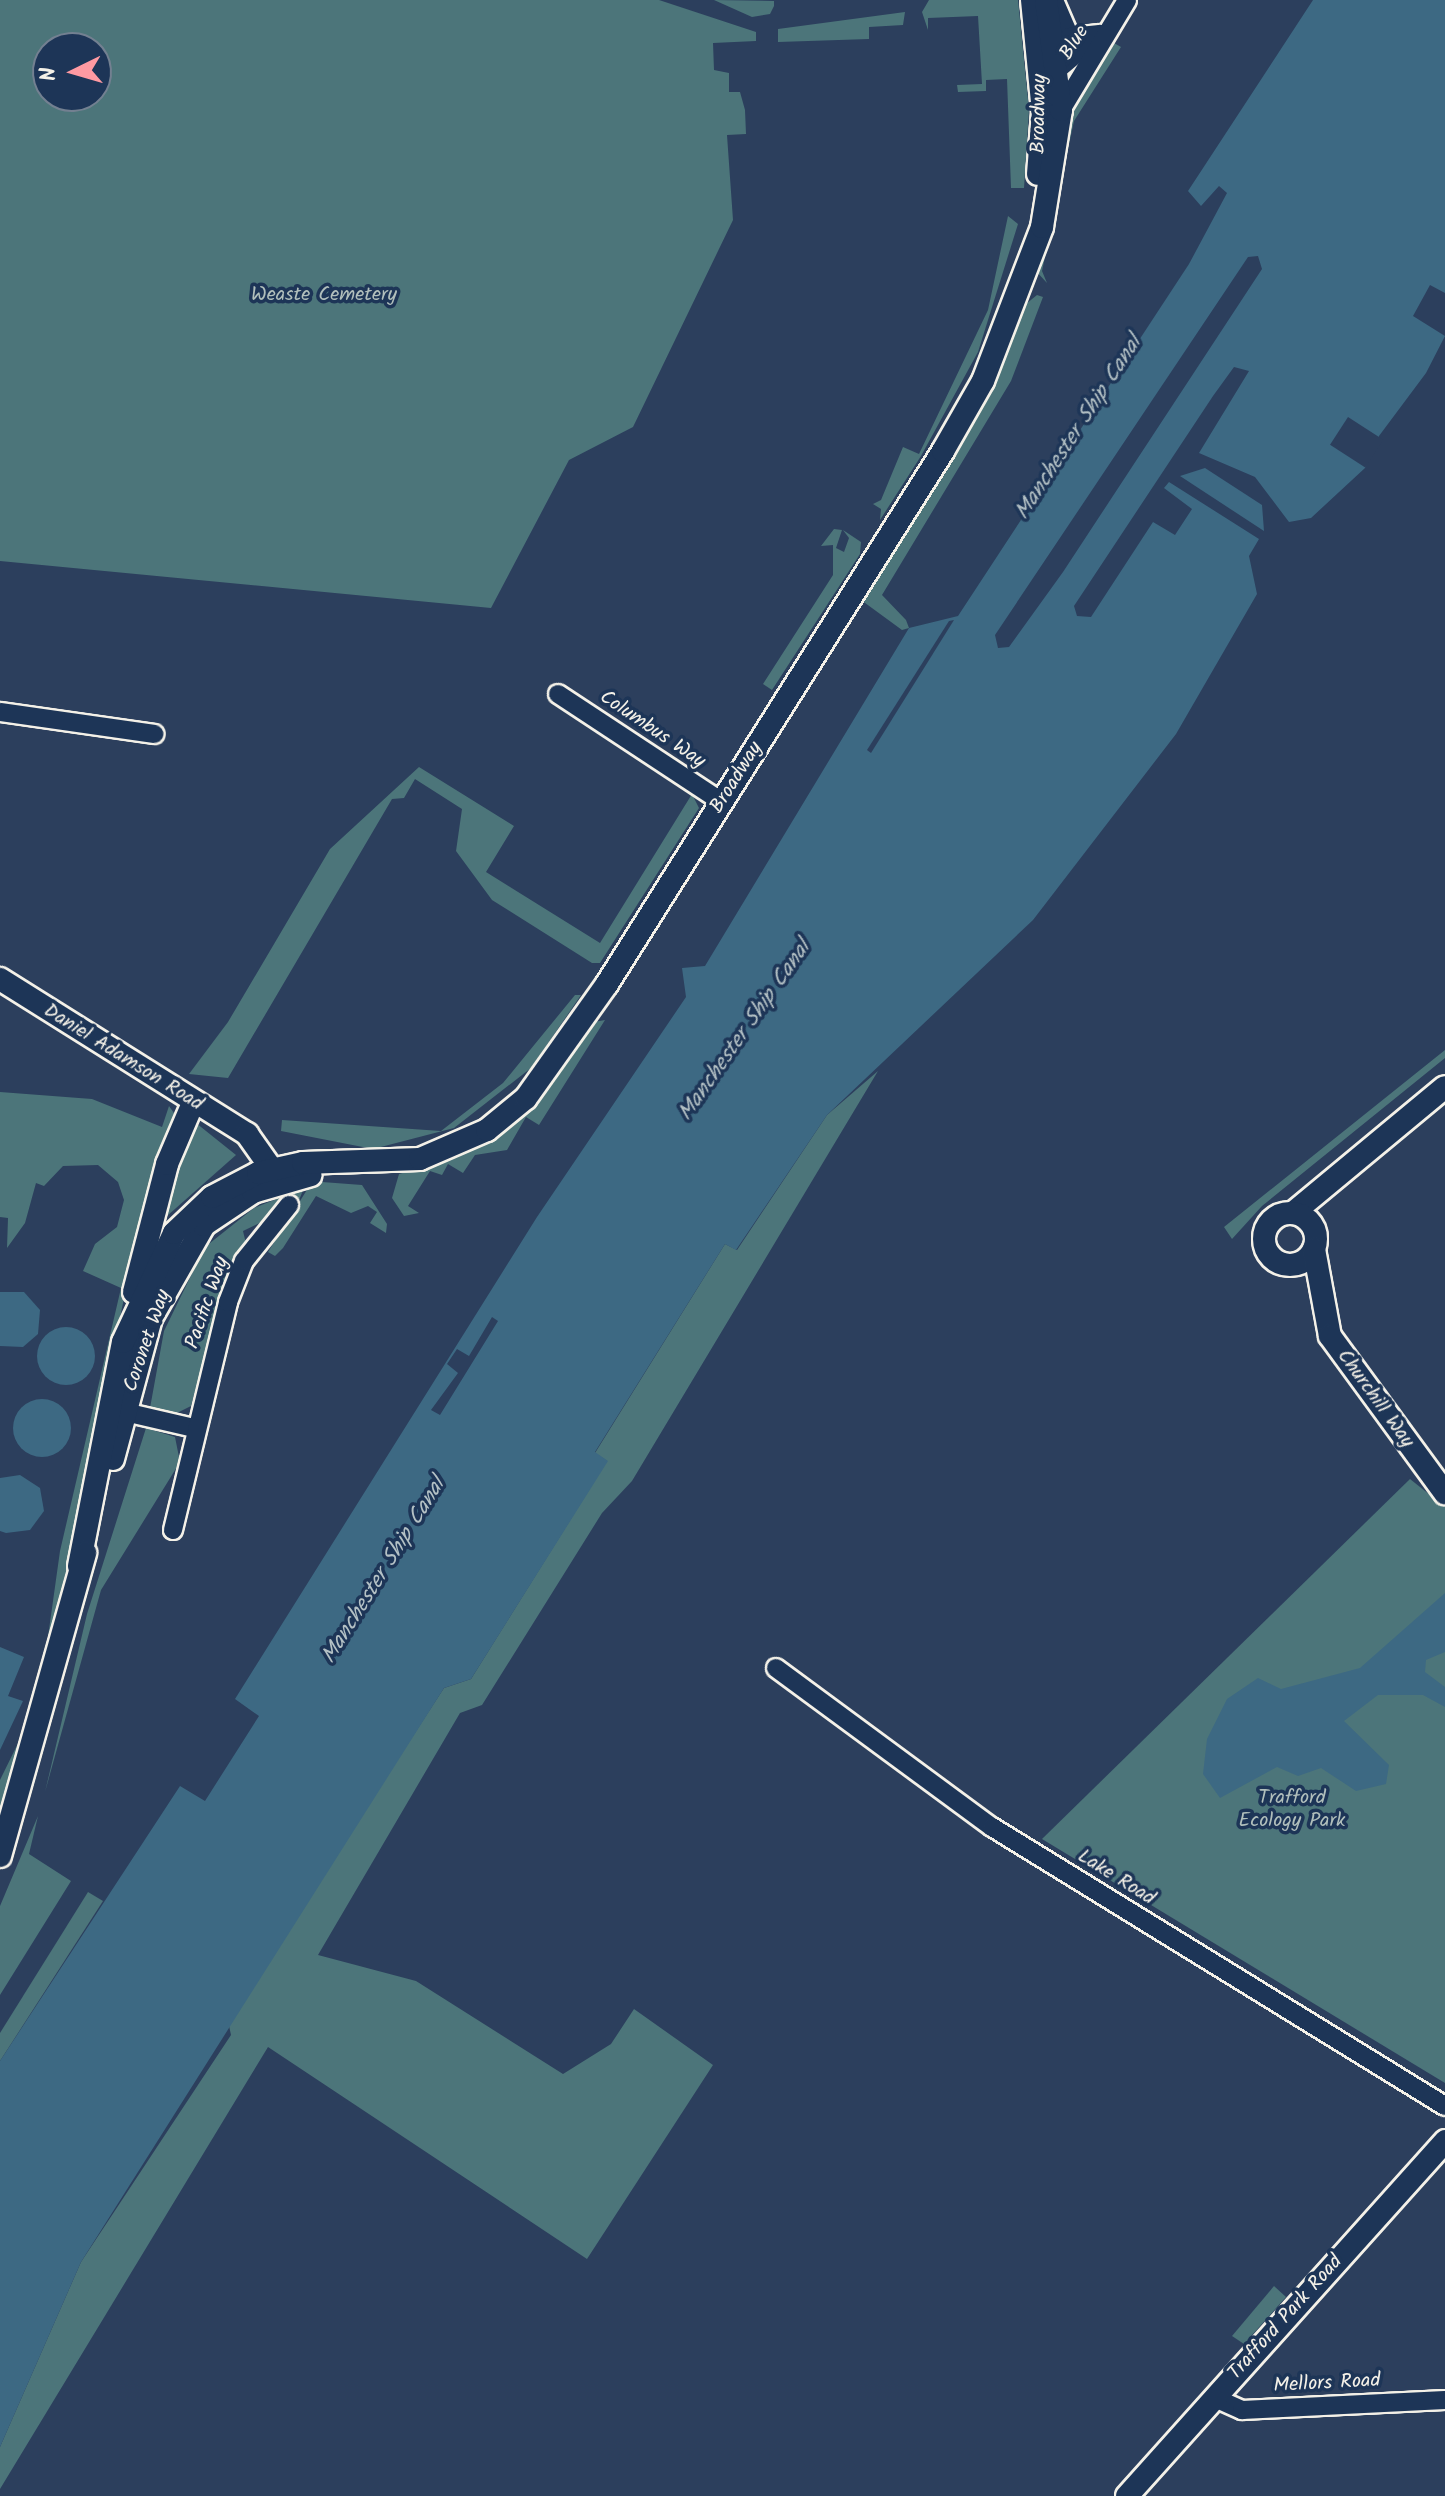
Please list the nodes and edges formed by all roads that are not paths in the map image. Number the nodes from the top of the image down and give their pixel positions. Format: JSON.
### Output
{"nodes":[{"id":1,"x":1032,"y":0,"type":"edge"},
{"id":2,"x":1046,"y":0,"type":"edge"},
{"id":3,"x":1054,"y":0,"type":"edge"},
{"id":4,"x":1123,"y":7,"type":"edge"},
{"id":5,"x":1100,"y":34,"type":"junction"},
{"id":6,"x":1059,"y":66,"type":"junction"},
{"id":7,"x":1061,"y":110,"type":"junction"},
{"id":8,"x":1030,"y":227,"type":"junction"},
{"id":9,"x":1026,"y":265,"type":"junction"},
{"id":10,"x":558,"y":694,"type":"dead end"},
{"id":11,"x":0,"y":712,"type":"edge"},
{"id":12,"x":154,"y":734,"type":"dead end"},
{"id":13,"x":722,"y":802,"type":"junction"},
{"id":14,"x":0,"y":979,"type":"edge"},
{"id":15,"x":1445,"y":1087,"type":"edge"},
{"id":16,"x":193,"y":1103,"type":"junction"},
{"id":17,"x":337,"y":1167,"type":"joint"},
{"id":18,"x":277,"y":1175,"type":"junction"},
{"id":19,"x":1328,"y":1188,"type":"junction"},
{"id":20,"x":289,"y":1205,"type":"dead end"},
{"id":21,"x":153,"y":1209,"type":"junction"},
{"id":22,"x":1293,"y":1213,"type":"junction"},
{"id":23,"x":204,"y":1225,"type":"junction"},
{"id":24,"x":174,"y":1233,"type":"junction"},
{"id":25,"x":1314,"y":1238,"type":"junction"},
{"id":26,"x":1288,"y":1265,"type":"junction"},
{"id":27,"x":1318,"y":1298,"type":"junction"},
{"id":28,"x":132,"y":1314,"type":"junction"},
{"id":29,"x":117,"y":1410,"type":"junction"},
{"id":30,"x":194,"y":1428,"type":"junction"},
{"id":31,"x":1445,"y":1493,"type":"edge"},
{"id":32,"x":173,"y":1530,"type":"dead end"},
{"id":33,"x":776,"y":1668,"type":"dead end"},
{"id":34,"x":0,"y":1856,"type":"edge"},
{"id":35,"x":1445,"y":2106,"type":"edge"},
{"id":36,"x":1445,"y":2141,"type":"edge"},
{"id":37,"x":1215,"y":2398,"type":"junction"},
{"id":38,"x":1445,"y":2400,"type":"edge"},
{"id":39,"x":1127,"y":2496,"type":"edge"}],
"edges":[{"from":1,"to":8,"type":"street","name":"Broadway"},
{"from":2,"to":6,"type":"street","name":"Broadway"},
{"from":3,"to":5,"type":"street"},
{"from":4,"to":5,"type":"street","name":"Broadway"},
{"from":4,"to":7,"type":"street","name":"Blue"},
{"from":5,"to":6,"type":"street","name":"Broadway"},
{"from":6,"to":7,"type":"street","name":"Broadway"},
{"from":6,"to":8,"type":"street","name":"Broadway"},
{"from":7,"to":9,"type":"street","name":"Broadway"},
{"from":8,"to":9,"type":"street","name":"Broadway"},
{"from":9,"to":13,"type":"street","name":"Broadway"},
{"from":10,"to":13,"type":"street","name":"Columbus Way"},
{"from":11,"to":12,"type":"street"},
{"from":13,"to":17,"type":"street","name":"Broadway"},
{"from":14,"to":16,"type":"street","name":"Daniel Adamson Road"},
{"from":15,"to":19,"type":"street"},
{"from":16,"to":18,"type":"street","name":"Daniel Adamson Road"},
{"from":16,"to":21,"type":"street"},
{"from":17,"to":18,"type":"street","name":"Coronet Way"},
{"from":18,"to":23,"type":"street","name":"Coronet Way"},
{"from":18,"to":24,"type":"street","name":"Coronet Way"},
{"from":19,"to":22,"type":"street"},
{"from":19,"to":25,"type":"street"},
{"from":20,"to":30,"type":"street","name":"Pacific Way"},
{"from":21,"to":24,"type":"street"},
{"from":21,"to":28,"type":"street"},
{"from":22,"to":25,"type":"street"},
{"from":22,"to":26,"type":"street"},
{"from":23,"to":24,"type":"street"},
{"from":23,"to":29,"type":"street","name":"Coronet Way"},
{"from":24,"to":28,"type":"street","name":"Coronet Way"},
{"from":25,"to":26,"type":"street"},
{"from":25,"to":27,"type":"street","name":"Churchill Way"},
{"from":26,"to":27,"type":"street","name":"Churchill Way"},
{"from":27,"to":31,"type":"street","name":"Churchill Way"},
{"from":28,"to":29,"type":"street","name":"Coronet Way"},
{"from":29,"to":30,"type":"street"},
{"from":29,"to":34,"type":"street","name":"Coronet Way"},
{"from":30,"to":32,"type":"street","name":"Pacific Way"},
{"from":33,"to":35,"type":"street","name":"Lake Road"},
{"from":36,"to":37,"type":"street","name":"Trafford Park Road"},
{"from":37,"to":38,"type":"street","name":"Mellors Road"},
{"from":37,"to":39,"type":"street","name":"Trafford Park Road"}]}
